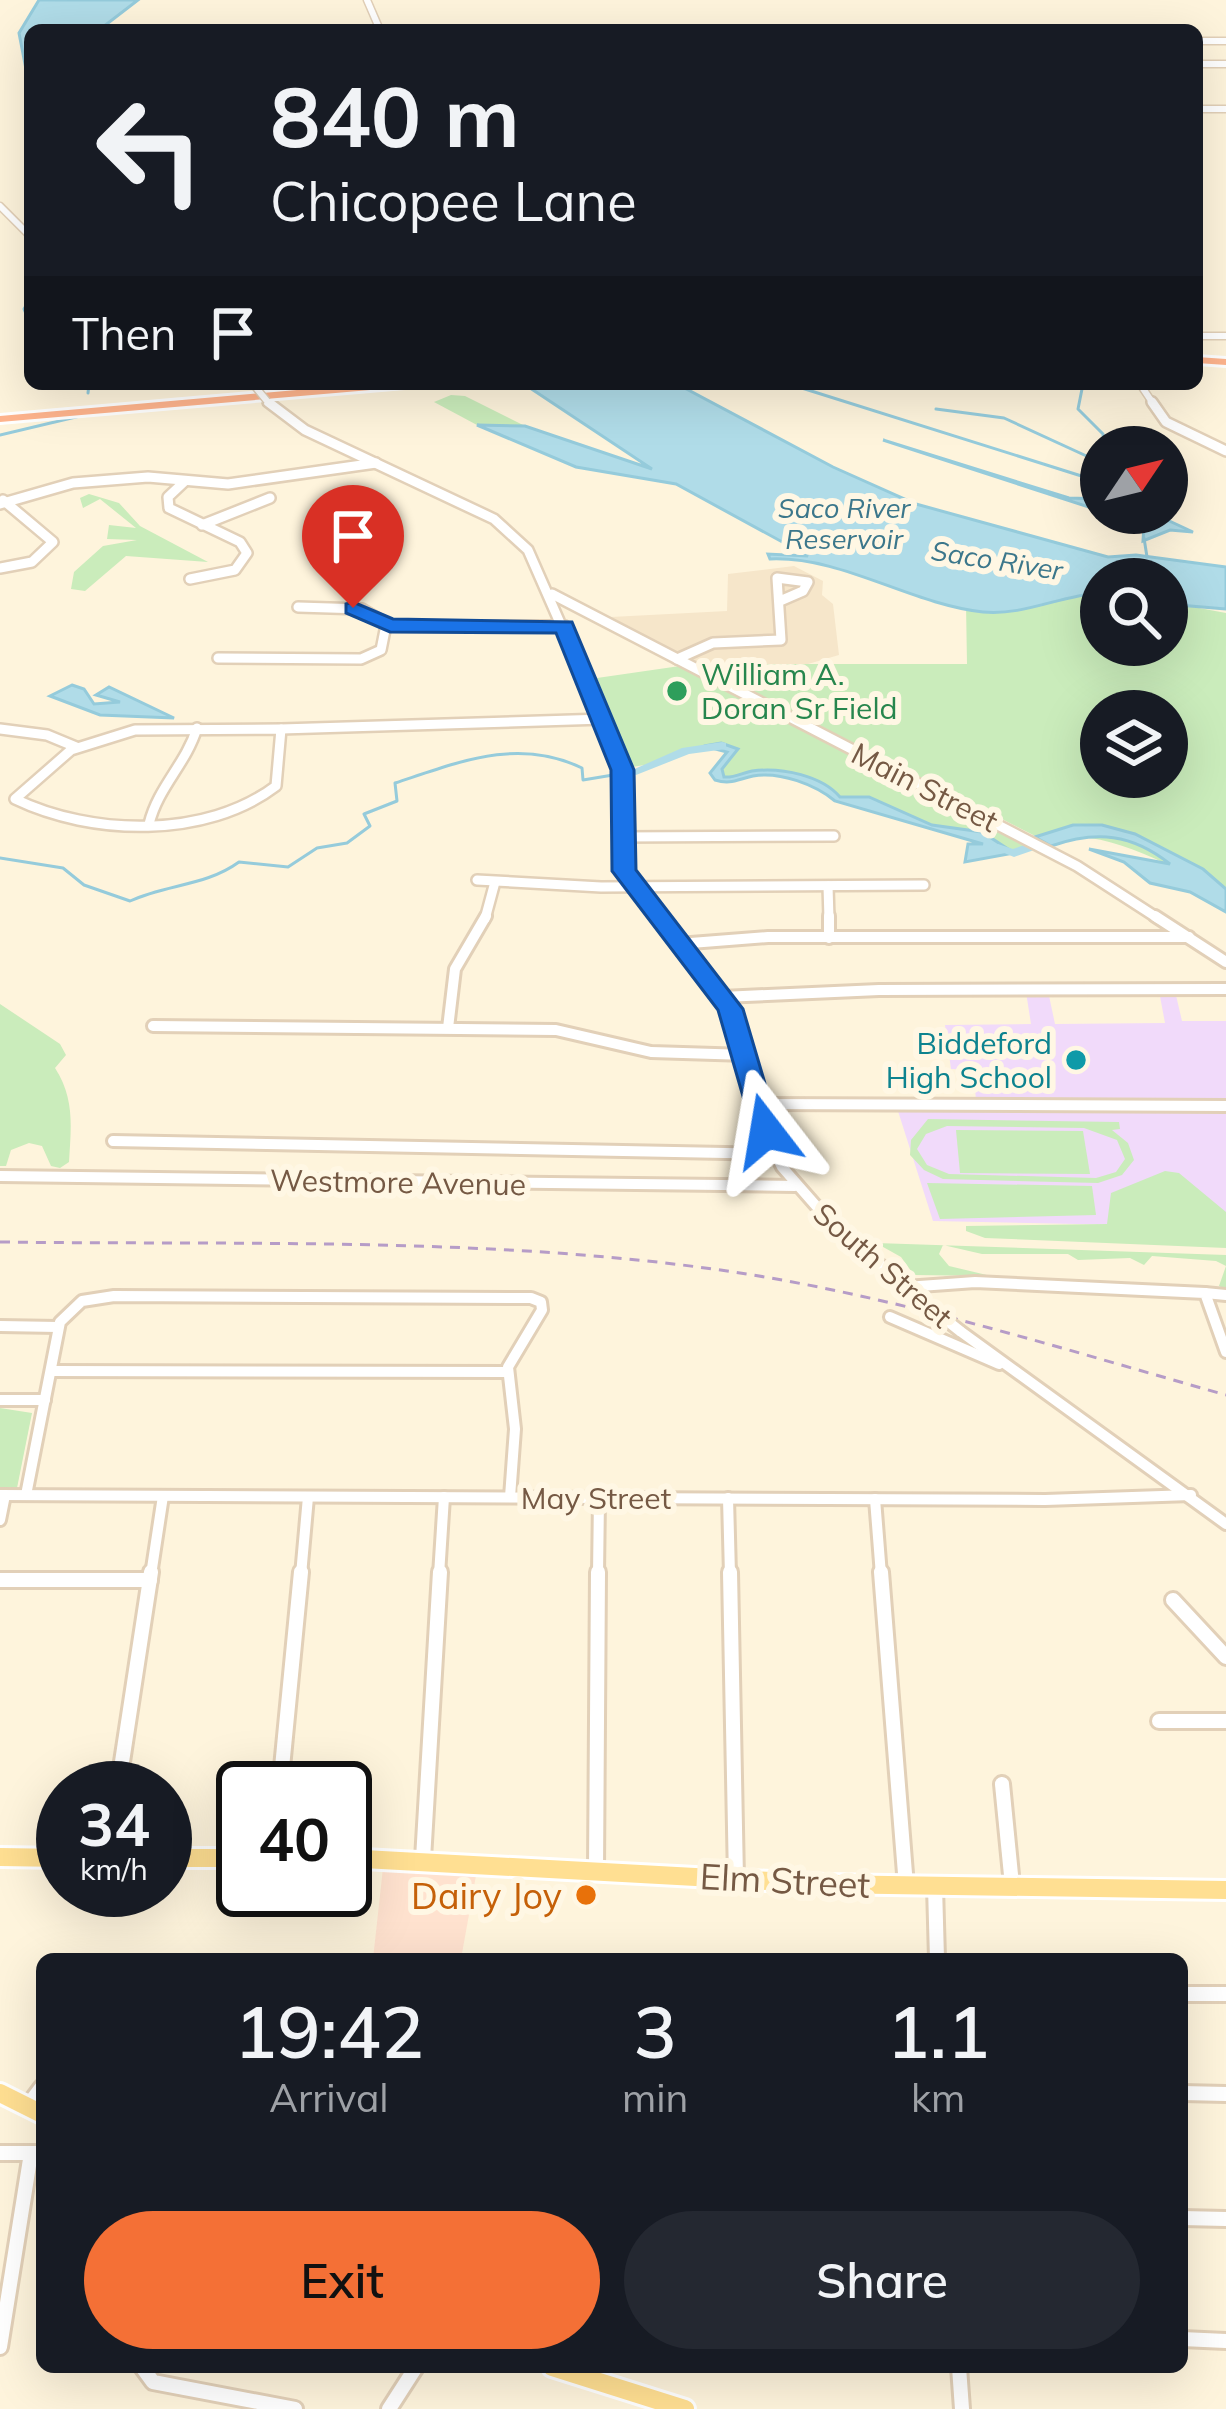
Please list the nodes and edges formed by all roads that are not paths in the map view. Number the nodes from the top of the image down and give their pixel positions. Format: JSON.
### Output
{"nodes":[{"id":1,"x":0,"y":206,"type":"edge"},
{"id":2,"x":24,"y":230,"type":"edge"},
{"id":3,"x":238,"y":390,"type":"edge"},
{"id":4,"x":258,"y":390,"type":"edge"},
{"id":5,"x":327,"y":390,"type":"edge"},
{"id":6,"x":1144,"y":390,"type":"edge"},
{"id":7,"x":0,"y":415,"type":"edge"},
{"id":8,"x":1226,"y":451,"type":"edge"},
{"id":9,"x":376,"y":463,"type":"junction"},
{"id":10,"x":185,"y":482,"type":"junction"},
{"id":11,"x":270,"y":498,"type":"dead end"},
{"id":12,"x":2,"y":501,"type":"edge"},
{"id":13,"x":202,"y":525,"type":"junction"},
{"id":14,"x":0,"y":568,"type":"edge"},
{"id":15,"x":190,"y":579,"type":"dead end"},
{"id":16,"x":552,"y":594,"type":"junction"},
{"id":17,"x":780,"y":602,"type":"dead end"},
{"id":18,"x":298,"y":607,"type":"dead end"},
{"id":19,"x":386,"y":625,"type":"junction"},
{"id":20,"x":565,"y":626,"type":"junction"},
{"id":21,"x":218,"y":658,"type":"dead end"},
{"id":22,"x":677,"y":658,"type":"junction"},
{"id":23,"x":604,"y":719,"type":"junction"},
{"id":24,"x":197,"y":728,"type":"junction"},
{"id":25,"x":0,"y":729,"type":"edge"},
{"id":26,"x":281,"y":729,"type":"junction"},
{"id":27,"x":76,"y":747,"type":"junction"},
{"id":28,"x":149,"y":824,"type":"junction"},
{"id":29,"x":834,"y":836,"type":"dead end"},
{"id":30,"x":621,"y":837,"type":"junction"},
{"id":31,"x":477,"y":880,"type":"dead end"},
{"id":32,"x":494,"y":882,"type":"junction"},
{"id":33,"x":924,"y":885,"type":"dead end"},
{"id":34,"x":632,"y":886,"type":"junction"},
{"id":35,"x":828,"y":886,"type":"junction"},
{"id":36,"x":1189,"y":937,"type":"junction"},
{"id":37,"x":829,"y":938,"type":"junction"},
{"id":38,"x":678,"y":944,"type":"junction"},
{"id":39,"x":1226,"y":962,"type":"edge"},
{"id":40,"x":1226,"y":989,"type":"edge"},
{"id":41,"x":722,"y":997,"type":"junction"},
{"id":42,"x":153,"y":1026,"type":"dead end"},
{"id":43,"x":448,"y":1028,"type":"junction"},
{"id":44,"x":747,"y":1055,"type":"junction"},
{"id":45,"x":759,"y":1104,"type":"junction"},
{"id":46,"x":1226,"y":1106,"type":"edge"},
{"id":47,"x":113,"y":1141,"type":"dead end"},
{"id":48,"x":775,"y":1154,"type":"junction"},
{"id":49,"x":0,"y":1176,"type":"edge"},
{"id":50,"x":795,"y":1186,"type":"junction"},
{"id":51,"x":906,"y":1287,"type":"junction"},
{"id":52,"x":1205,"y":1293,"type":"junction"},
{"id":53,"x":1226,"y":1295,"type":"edge"},
{"id":54,"x":890,"y":1316,"type":"dead end"},
{"id":55,"x":0,"y":1326,"type":"edge"},
{"id":56,"x":54,"y":1327,"type":"junction"},
{"id":57,"x":1226,"y":1352,"type":"edge"},
{"id":58,"x":1002,"y":1363,"type":"junction"},
{"id":59,"x":51,"y":1371,"type":"junction"},
{"id":60,"x":508,"y":1372,"type":"junction"},
{"id":61,"x":0,"y":1400,"type":"edge"},
{"id":62,"x":45,"y":1400,"type":"junction"},
{"id":63,"x":3,"y":1495,"type":"edge"},
{"id":64,"x":1191,"y":1495,"type":"junction"},
{"id":65,"x":26,"y":1496,"type":"junction"},
{"id":66,"x":163,"y":1496,"type":"junction"},
{"id":67,"x":308,"y":1497,"type":"junction"},
{"id":68,"x":444,"y":1497,"type":"junction"},
{"id":69,"x":509,"y":1497,"type":"junction"},
{"id":70,"x":599,"y":1498,"type":"junction"},
{"id":71,"x":728,"y":1498,"type":"junction"},
{"id":72,"x":875,"y":1499,"type":"junction"},
{"id":73,"x":0,"y":1520,"type":"edge"},
{"id":74,"x":1226,"y":1523,"type":"edge"},
{"id":75,"x":0,"y":1580,"type":"edge"},
{"id":76,"x":149,"y":1580,"type":"junction"},
{"id":77,"x":1173,"y":1600,"type":"dead end"},
{"id":78,"x":1226,"y":1657,"type":"edge"},
{"id":79,"x":1159,"y":1721,"type":"dead end"},
{"id":80,"x":1226,"y":1721,"type":"edge"},
{"id":81,"x":122,"y":1761,"type":"edge"},
{"id":82,"x":283,"y":1761,"type":"edge"},
{"id":83,"x":1002,"y":1784,"type":"dead end"},
{"id":84,"x":0,"y":1857,"type":"edge"},
{"id":85,"x":36,"y":1858,"type":"edge"},
{"id":86,"x":372,"y":1858,"type":"edge"},
{"id":87,"x":423,"y":1858,"type":"junction"},
{"id":88,"x":596,"y":1870,"type":"junction"},
{"id":89,"x":736,"y":1879,"type":"junction"},
{"id":90,"x":1012,"y":1885,"type":"junction"},
{"id":91,"x":906,"y":1886,"type":"junction"},
{"id":92,"x":935,"y":1886,"type":"junction"},
{"id":93,"x":1226,"y":1890,"type":"edge"},
{"id":94,"x":938,"y":1953,"type":"edge"},
{"id":95,"x":1188,"y":1994,"type":"edge"},
{"id":96,"x":1226,"y":1994,"type":"edge"},
{"id":97,"x":0,"y":2093,"type":"edge"},
{"id":98,"x":1188,"y":2093,"type":"edge"},
{"id":99,"x":1226,"y":2094,"type":"edge"},
{"id":100,"x":35,"y":2111,"type":"edge"},
{"id":101,"x":0,"y":2153,"type":"edge"},
{"id":102,"x":36,"y":2153,"type":"edge"},
{"id":103,"x":36,"y":2158,"type":"edge"},
{"id":104,"x":1188,"y":2218,"type":"edge"},
{"id":105,"x":1226,"y":2219,"type":"edge"},
{"id":106,"x":1188,"y":2339,"type":"edge"},
{"id":107,"x":1226,"y":2341,"type":"edge"},
{"id":108,"x":0,"y":2347,"type":"edge"},
{"id":109,"x":146,"y":2373,"type":"edge"},
{"id":110,"x":412,"y":2373,"type":"edge"},
{"id":111,"x":571,"y":2373,"type":"edge"},
{"id":112,"x":959,"y":2373,"type":"edge"},
{"id":113,"x":253,"y":2405,"type":"edge"},
{"id":114,"x":296,"y":2409,"type":"edge"},
{"id":115,"x":389,"y":2409,"type":"edge"},
{"id":116,"x":685,"y":2409,"type":"edge"},
{"id":117,"x":962,"y":2409,"type":"edge"}],
"edges":[{"from":1,"to":2,"type":"street"},
{"from":3,"to":7,"type":"highway"},
{"from":4,"to":9,"type":"street","name":"South Street","bridge":true},
{"from":5,"to":7,"type":"highway"},
{"from":6,"to":8,"type":"street"},
{"from":9,"to":10,"type":"street"},
{"from":9,"to":16,"type":"street","name":"South Street"},
{"from":10,"to":12,"type":"street"},
{"from":10,"to":13,"type":"street"},
{"from":11,"to":13,"type":"street"},
{"from":12,"to":14,"type":"street"},
{"from":13,"to":15,"type":"street"},
{"from":16,"to":20,"type":"street","name":"South Street"},
{"from":16,"to":22,"type":"street","name":"Main Street"},
{"from":17,"to":22,"type":"street"},
{"from":18,"to":19,"type":"street"},
{"from":19,"to":20,"type":"street"},
{"from":19,"to":21,"type":"street"},
{"from":20,"to":23,"type":"street","name":"South Street"},
{"from":22,"to":36,"type":"street","name":"Main Street"},
{"from":23,"to":26,"type":"street"},
{"from":23,"to":30,"type":"street","name":"South Street"},
{"from":24,"to":26,"type":"street"},
{"from":24,"to":27,"type":"street"},
{"from":24,"to":28,"type":"street"},
{"from":25,"to":27,"type":"street"},
{"from":26,"to":28,"type":"street"},
{"from":27,"to":28,"type":"street"},
{"from":29,"to":30,"type":"street"},
{"from":30,"to":34,"type":"street","name":"South Street"},
{"from":31,"to":32,"type":"street"},
{"from":32,"to":34,"type":"street"},
{"from":32,"to":43,"type":"street"},
{"from":33,"to":35,"type":"street"},
{"from":34,"to":35,"type":"street"},
{"from":34,"to":38,"type":"street","name":"South Street"},
{"from":35,"to":37,"type":"street"},
{"from":36,"to":37,"type":"street"},
{"from":36,"to":39,"type":"street","name":"Main Street"},
{"from":37,"to":38,"type":"street"},
{"from":38,"to":41,"type":"street","name":"South Street"},
{"from":40,"to":41,"type":"street"},
{"from":41,"to":44,"type":"street","name":"South Street"},
{"from":42,"to":43,"type":"street"},
{"from":43,"to":44,"type":"street"},
{"from":44,"to":45,"type":"street","name":"South Street"},
{"from":45,"to":46,"type":"street"},
{"from":45,"to":48,"type":"street","name":"South Street"},
{"from":47,"to":48,"type":"street"},
{"from":48,"to":50,"type":"street","name":"South Street"},
{"from":49,"to":50,"type":"street","name":"Westmore Avenue"},
{"from":50,"to":51,"type":"street","name":"South Street"},
{"from":51,"to":52,"type":"street"},
{"from":51,"to":58,"type":"street","name":"South Street","bridge":true},
{"from":52,"to":53,"type":"street"},
{"from":52,"to":57,"type":"street"},
{"from":54,"to":58,"type":"street"},
{"from":55,"to":56,"type":"street"},
{"from":56,"to":59,"type":"street"},
{"from":56,"to":60,"type":"street"},
{"from":58,"to":64,"type":"street","name":"South Street"},
{"from":59,"to":60,"type":"street"},
{"from":59,"to":62,"type":"street"},
{"from":60,"to":69,"type":"street"},
{"from":61,"to":62,"type":"street"},
{"from":62,"to":65,"type":"street"},
{"from":63,"to":65,"type":"street","name":"May Street"},
{"from":63,"to":73,"type":"street"},
{"from":64,"to":72,"type":"street","name":"May Street"},
{"from":64,"to":74,"type":"street","name":"South Street"},
{"from":65,"to":66,"type":"street","name":"May Street"},
{"from":66,"to":67,"type":"street","name":"May Street"},
{"from":66,"to":76,"type":"street"},
{"from":67,"to":68,"type":"street","name":"May Street"},
{"from":67,"to":82,"type":"street"},
{"from":68,"to":69,"type":"street","name":"May Street"},
{"from":68,"to":87,"type":"street"},
{"from":69,"to":70,"type":"street","name":"May Street"},
{"from":70,"to":71,"type":"street","name":"May Street"},
{"from":70,"to":88,"type":"street"},
{"from":71,"to":72,"type":"street","name":"May Street"},
{"from":71,"to":89,"type":"street"},
{"from":72,"to":91,"type":"street"},
{"from":75,"to":76,"type":"street"},
{"from":76,"to":81,"type":"street"},
{"from":77,"to":78,"type":"street"},
{"from":79,"to":80,"type":"street"},
{"from":83,"to":90,"type":"street"},
{"from":84,"to":85,"type":"main road"},
{"from":86,"to":87,"type":"main road","name":"Elm Street"},
{"from":87,"to":88,"type":"main road","name":"Elm Street"},
{"from":88,"to":89,"type":"main road","name":"Elm Street"},
{"from":89,"to":91,"type":"main road","name":"Elm Street"},
{"from":90,"to":92,"type":"main road","name":"Elm Street"},
{"from":90,"to":93,"type":"main road","name":"Elm Street"},
{"from":91,"to":92,"type":"main road","name":"Elm Street"},
{"from":92,"to":94,"type":"street"},
{"from":95,"to":96,"type":"street"},
{"from":97,"to":100,"type":"main road"},
{"from":98,"to":99,"type":"street"},
{"from":101,"to":102,"type":"street"},
{"from":103,"to":108,"type":"street"},
{"from":104,"to":105,"type":"street"},
{"from":106,"to":107,"type":"street"},
{"from":109,"to":113,"type":"street"},
{"from":110,"to":115,"type":"street"},
{"from":111,"to":116,"type":"main road"},
{"from":112,"to":117,"type":"street"},
{"from":113,"to":114,"type":"street"}]}
